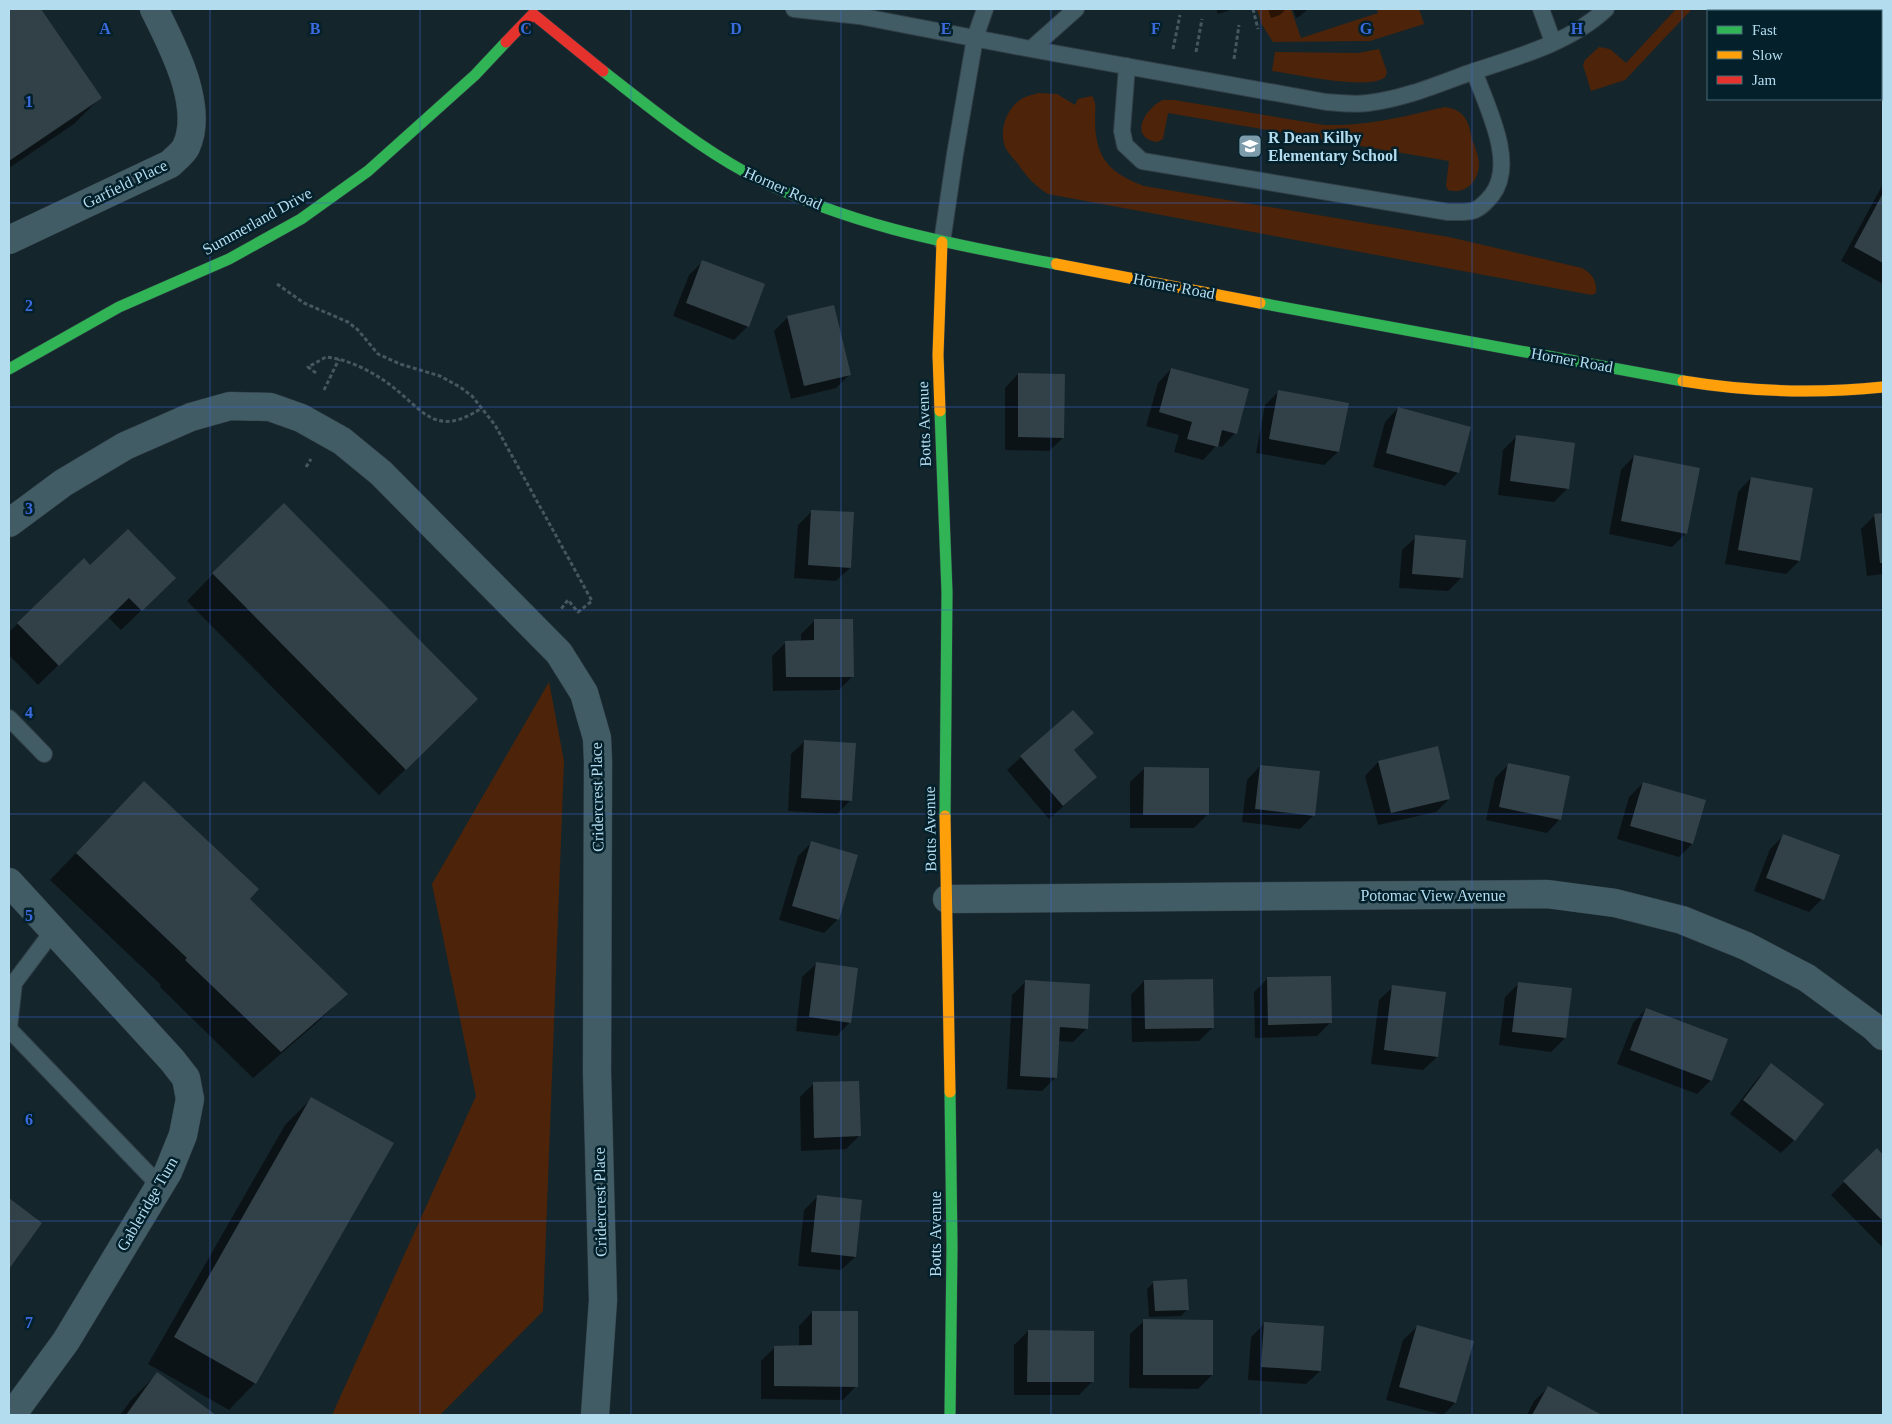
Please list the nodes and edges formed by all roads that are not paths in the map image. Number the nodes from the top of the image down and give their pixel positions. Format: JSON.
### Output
{"nodes":[{"id":1,"x":154,"y":9,"type":"edge"},
{"id":2,"x":794,"y":9,"type":"edge"},
{"id":3,"x":985,"y":9,"type":"edge"},
{"id":4,"x":1076,"y":9,"type":"edge"},
{"id":5,"x":1541,"y":9,"type":"edge"},
{"id":6,"x":1606,"y":9,"type":"edge"},
{"id":7,"x":530,"y":11,"type":"edge"},
{"id":8,"x":859,"y":12,"type":"edge"},
{"id":9,"x":975,"y":38,"type":"junction"},
{"id":10,"x":1553,"y":42,"type":"junction"},
{"id":11,"x":1031,"y":49,"type":"junction"},
{"id":12,"x":1127,"y":66,"type":"junction"},
{"id":13,"x":1474,"y":71,"type":"junction"},
{"id":14,"x":9,"y":240,"type":"edge"},
{"id":15,"x":942,"y":242,"type":"junction"},
{"id":16,"x":9,"y":369,"type":"edge"},
{"id":17,"x":1883,"y":387,"type":"edge"},
{"id":18,"x":9,"y":523,"type":"edge"},
{"id":19,"x":9,"y":718,"type":"edge"},
{"id":20,"x":44,"y":754,"type":"dead end"},
{"id":21,"x":9,"y":882,"type":"edge"},
{"id":22,"x":947,"y":899,"type":"junction"},
{"id":23,"x":53,"y":931,"type":"junction"},
{"id":24,"x":9,"y":1028,"type":"edge"},
{"id":25,"x":1883,"y":1036,"type":"edge"},
{"id":26,"x":160,"y":1186,"type":"junction"},
{"id":27,"x":12,"y":1415,"type":"edge"},
{"id":28,"x":595,"y":1415,"type":"edge"},
{"id":29,"x":950,"y":1415,"type":"edge"}],
"edges":[{"from":1,"to":14,"type":"street","name":"Garfield Place"},
{"from":2,"to":8,"type":"lane"},
{"from":3,"to":9,"type":"lane"},
{"from":4,"to":11,"type":"lane"},
{"from":5,"to":10,"type":"lane"},
{"from":6,"to":10,"type":"lane"},
{"from":7,"to":15,"type":"main road","name":"Horner Road"},
{"from":7,"to":16,"type":"main road","name":"Summerland Drive"},
{"from":8,"to":9,"type":"lane"},
{"from":9,"to":11,"type":"lane"},
{"from":9,"to":15,"type":"lane"},
{"from":10,"to":13,"type":"lane"},
{"from":11,"to":12,"type":"lane"},
{"from":12,"to":13,"type":"lane"},
{"from":12,"to":13,"type":"lane"},
{"from":15,"to":17,"type":"main road","name":"Horner Road"},
{"from":15,"to":22,"type":"main road","name":"Botts Avenue"},
{"from":18,"to":28,"type":"street","name":"Cridercrest Place"},
{"from":19,"to":20,"type":"lane"},
{"from":21,"to":23,"type":"street","name":"Gableridge Turn"},
{"from":22,"to":25,"type":"street","name":"Potomac View Avenue"},
{"from":22,"to":29,"type":"main road","name":"Botts Avenue"},
{"from":23,"to":24,"type":"lane"},
{"from":23,"to":26,"type":"street","name":"Gableridge Turn"},
{"from":24,"to":26,"type":"lane"},
{"from":26,"to":27,"type":"street","name":"Gableridge Turn"}]}
